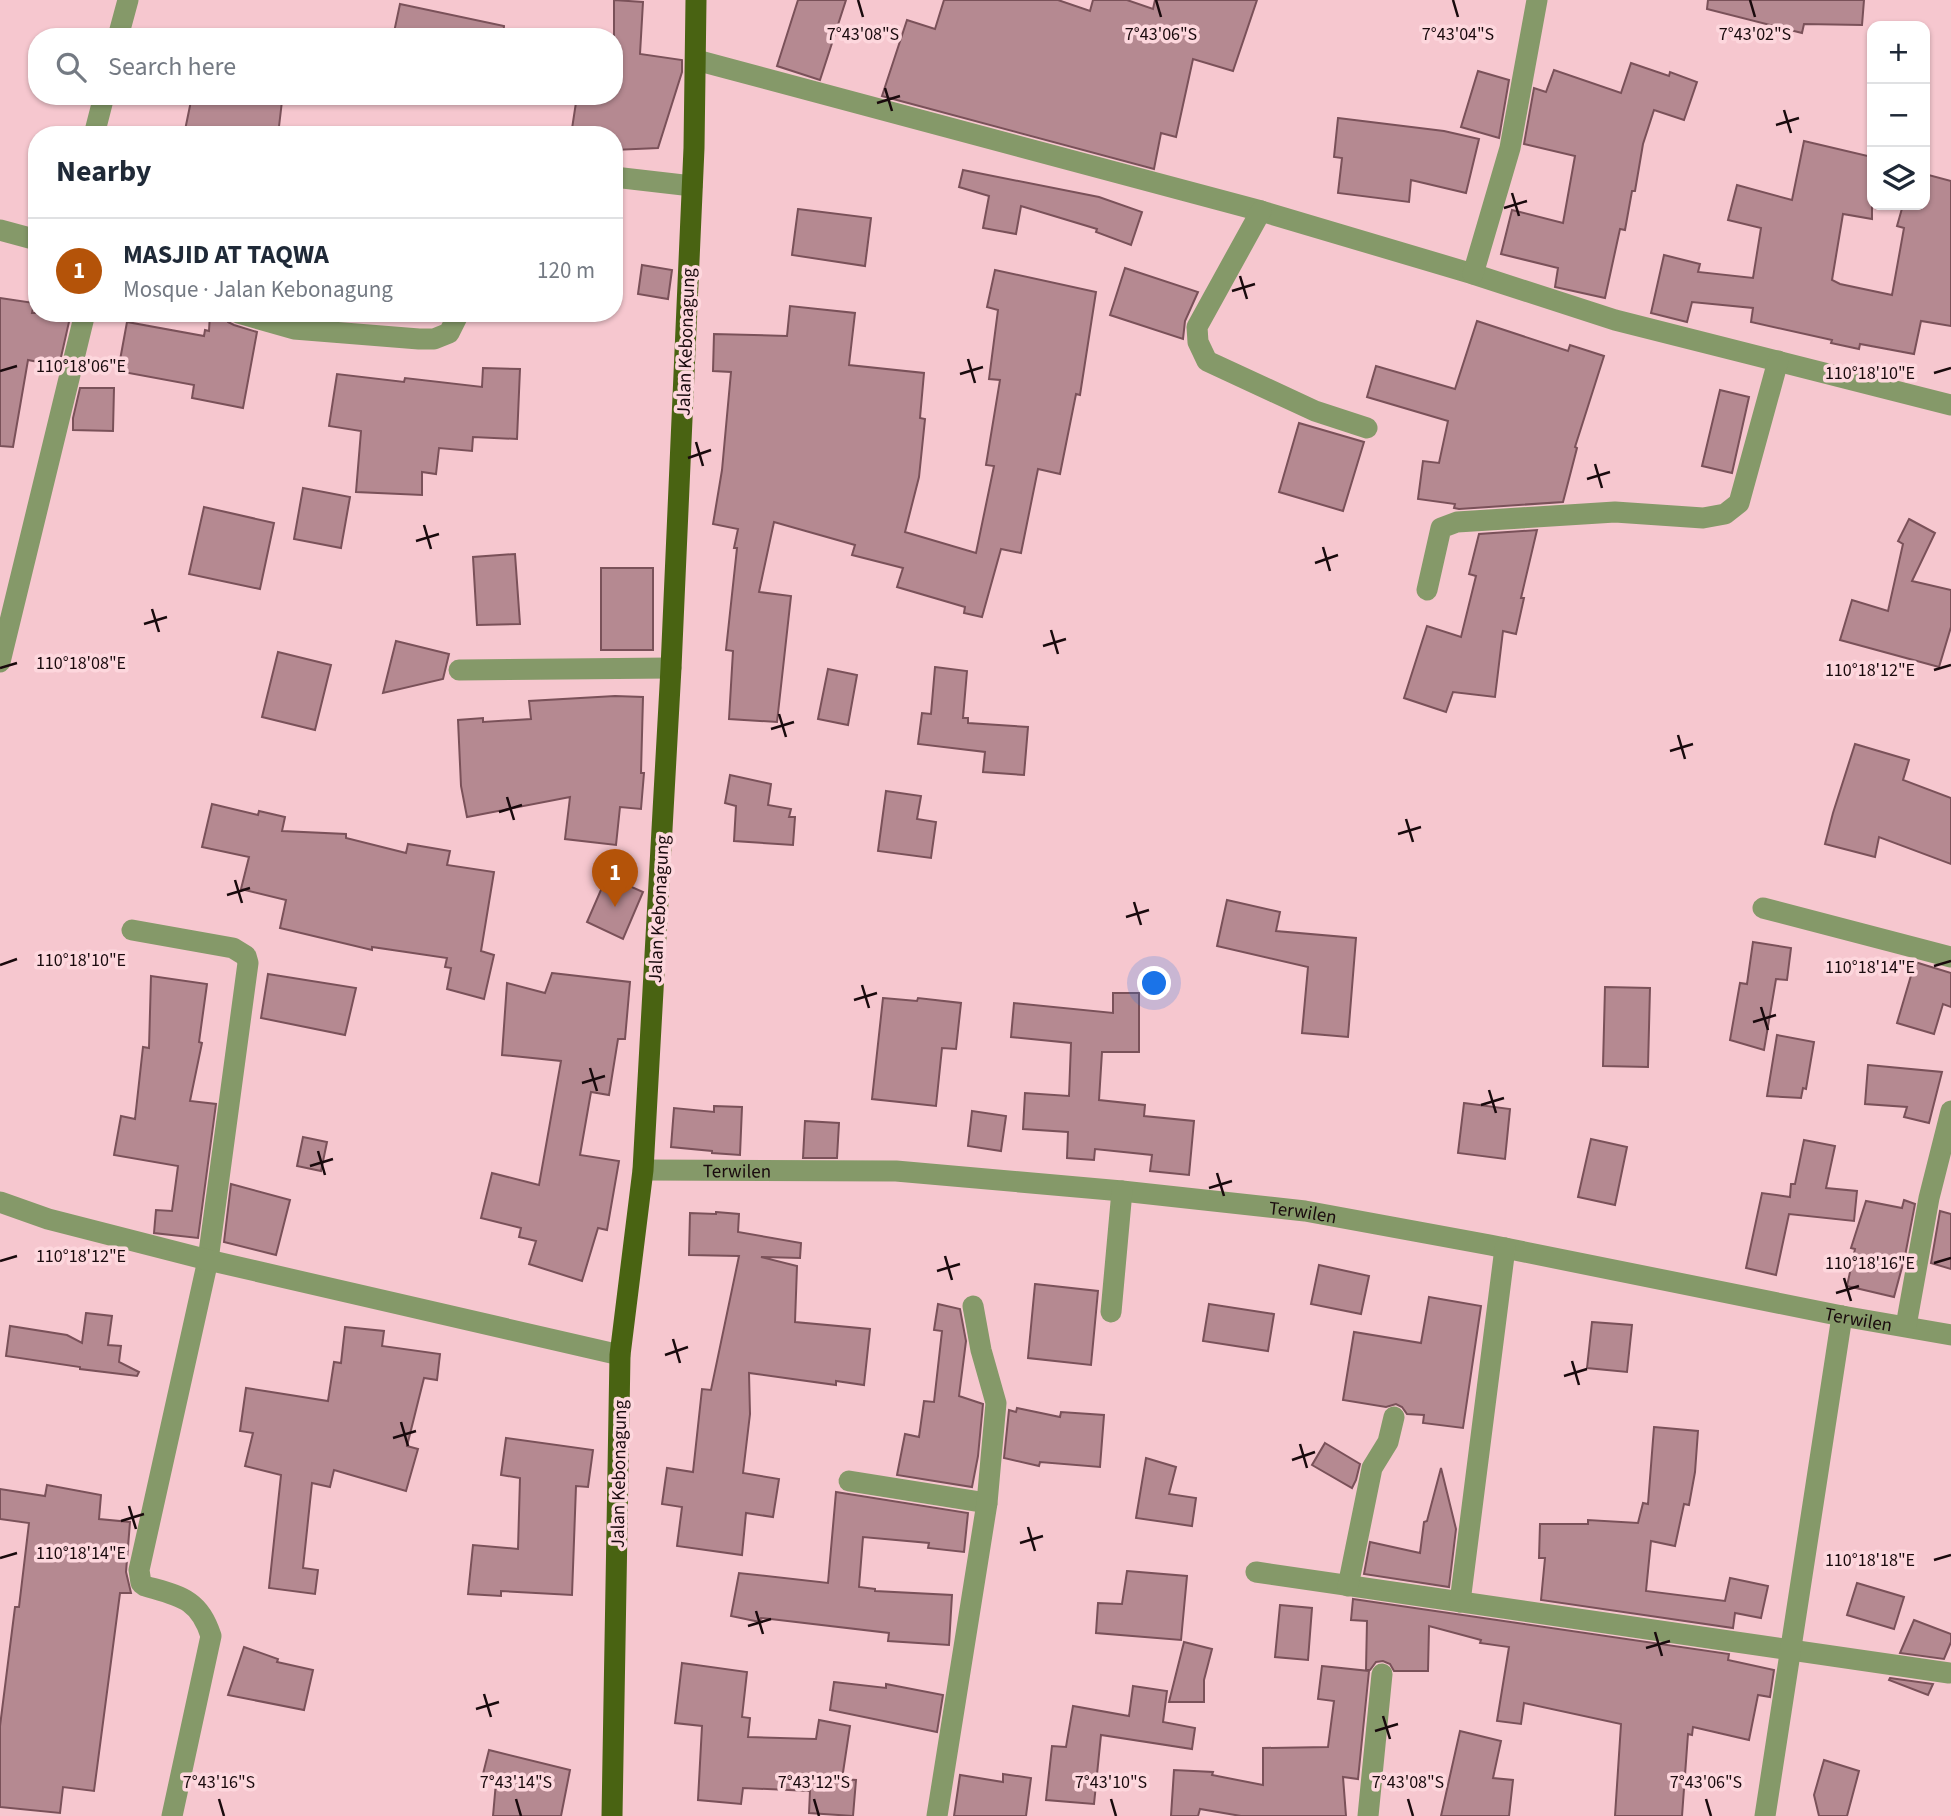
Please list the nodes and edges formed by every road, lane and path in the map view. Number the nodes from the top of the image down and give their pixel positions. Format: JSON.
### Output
{"nodes":[{"id":1,"x":128,"y":0,"type":"edge"},
{"id":2,"x":696,"y":0,"type":"edge"},
{"id":3,"x":1537,"y":0,"type":"edge"},
{"id":4,"x":120,"y":28,"type":"edge"},
{"id":5,"x":696,"y":60,"type":"junction"},
{"id":6,"x":102,"y":105,"type":"edge"},
{"id":7,"x":96,"y":126,"type":"edge"},
{"id":8,"x":623,"y":178,"type":"edge"},
{"id":9,"x":692,"y":186,"type":"junction"},
{"id":10,"x":1261,"y":211,"type":"junction"},
{"id":11,"x":0,"y":230,"type":"edge"},
{"id":12,"x":28,"y":238,"type":"edge"},
{"id":13,"x":1473,"y":274,"type":"junction"},
{"id":14,"x":83,"y":322,"type":"edge"},
{"id":15,"x":270,"y":322,"type":"edge"},
{"id":16,"x":454,"y":322,"type":"edge"},
{"id":17,"x":1778,"y":361,"type":"junction"},
{"id":18,"x":1951,"y":405,"type":"edge"},
{"id":19,"x":1367,"y":428,"type":"dead end"},
{"id":20,"x":1427,"y":590,"type":"dead end"},
{"id":21,"x":0,"y":662,"type":"edge"},
{"id":22,"x":671,"y":668,"type":"junction"},
{"id":23,"x":458,"y":670,"type":"dead end"},
{"id":24,"x":1763,"y":908,"type":"dead end"},
{"id":25,"x":132,"y":930,"type":"dead end"},
{"id":26,"x":1951,"y":957,"type":"edge"},
{"id":27,"x":1951,"y":1111,"type":"edge"},
{"id":28,"x":643,"y":1170,"type":"junction"},
{"id":29,"x":1122,"y":1191,"type":"junction"},
{"id":30,"x":0,"y":1202,"type":"edge"},
{"id":31,"x":1505,"y":1248,"type":"junction"},
{"id":32,"x":208,"y":1260,"type":"junction"},
{"id":33,"x":973,"y":1306,"type":"dead end"},
{"id":34,"x":1111,"y":1311,"type":"dead end"},
{"id":35,"x":1842,"y":1316,"type":"junction"},
{"id":36,"x":1906,"y":1326,"type":"junction"},
{"id":37,"x":1951,"y":1335,"type":"edge"},
{"id":38,"x":620,"y":1355,"type":"junction"},
{"id":39,"x":1394,"y":1417,"type":"dead end"},
{"id":40,"x":849,"y":1481,"type":"dead end"},
{"id":41,"x":987,"y":1503,"type":"junction"},
{"id":42,"x":1256,"y":1572,"type":"dead end"},
{"id":43,"x":1348,"y":1586,"type":"junction"},
{"id":44,"x":1460,"y":1602,"type":"junction"},
{"id":45,"x":1792,"y":1650,"type":"junction"},
{"id":46,"x":1949,"y":1673,"type":"dead end"},
{"id":47,"x":1382,"y":1674,"type":"dead end"},
{"id":48,"x":172,"y":1816,"type":"edge"},
{"id":49,"x":612,"y":1816,"type":"edge"},
{"id":50,"x":937,"y":1816,"type":"edge"},
{"id":51,"x":1368,"y":1816,"type":"edge"},
{"id":52,"x":1765,"y":1816,"type":"edge"}],
"edges":[{"from":1,"to":4,"type":"street"},
{"from":2,"to":5,"type":"main road","name":"Jalan Kebonagung"},
{"from":3,"to":13,"type":"street"},
{"from":5,"to":9,"type":"main road","name":"Jalan Kebonagung"},
{"from":5,"to":10,"type":"street"},
{"from":6,"to":7,"type":"street"},
{"from":8,"to":9,"type":"street"},
{"from":9,"to":22,"type":"main road","name":"Jalan Kebonagung"},
{"from":10,"to":13,"type":"street"},
{"from":10,"to":19,"type":"street"},
{"from":11,"to":12,"type":"street"},
{"from":13,"to":17,"type":"street"},
{"from":14,"to":21,"type":"street"},
{"from":15,"to":16,"type":"street"},
{"from":17,"to":18,"type":"street"},
{"from":17,"to":20,"type":"street"},
{"from":22,"to":23,"type":"street"},
{"from":22,"to":28,"type":"main road","name":"Jalan Kebonagung"},
{"from":24,"to":26,"type":"street"},
{"from":25,"to":32,"type":"street"},
{"from":27,"to":36,"type":"street"},
{"from":28,"to":29,"type":"street","name":"Terwilen"},
{"from":28,"to":38,"type":"main road","name":"Jalan Kebonagung"},
{"from":29,"to":31,"type":"street","name":"Terwilen"},
{"from":29,"to":34,"type":"street"},
{"from":30,"to":32,"type":"street"},
{"from":31,"to":35,"type":"street","name":"Terwilen"},
{"from":31,"to":44,"type":"street"},
{"from":32,"to":38,"type":"street"},
{"from":32,"to":48,"type":"street"},
{"from":33,"to":41,"type":"street"},
{"from":35,"to":36,"type":"street","name":"Terwilen"},
{"from":35,"to":45,"type":"street"},
{"from":36,"to":37,"type":"street","name":"Terwilen"},
{"from":38,"to":49,"type":"main road","name":"Jalan Kebonagung"},
{"from":39,"to":43,"type":"street"},
{"from":40,"to":41,"type":"street"},
{"from":41,"to":50,"type":"street"},
{"from":42,"to":43,"type":"street"},
{"from":43,"to":44,"type":"street"},
{"from":44,"to":45,"type":"street"},
{"from":45,"to":46,"type":"street"},
{"from":45,"to":52,"type":"street"},
{"from":47,"to":51,"type":"street"}]}
